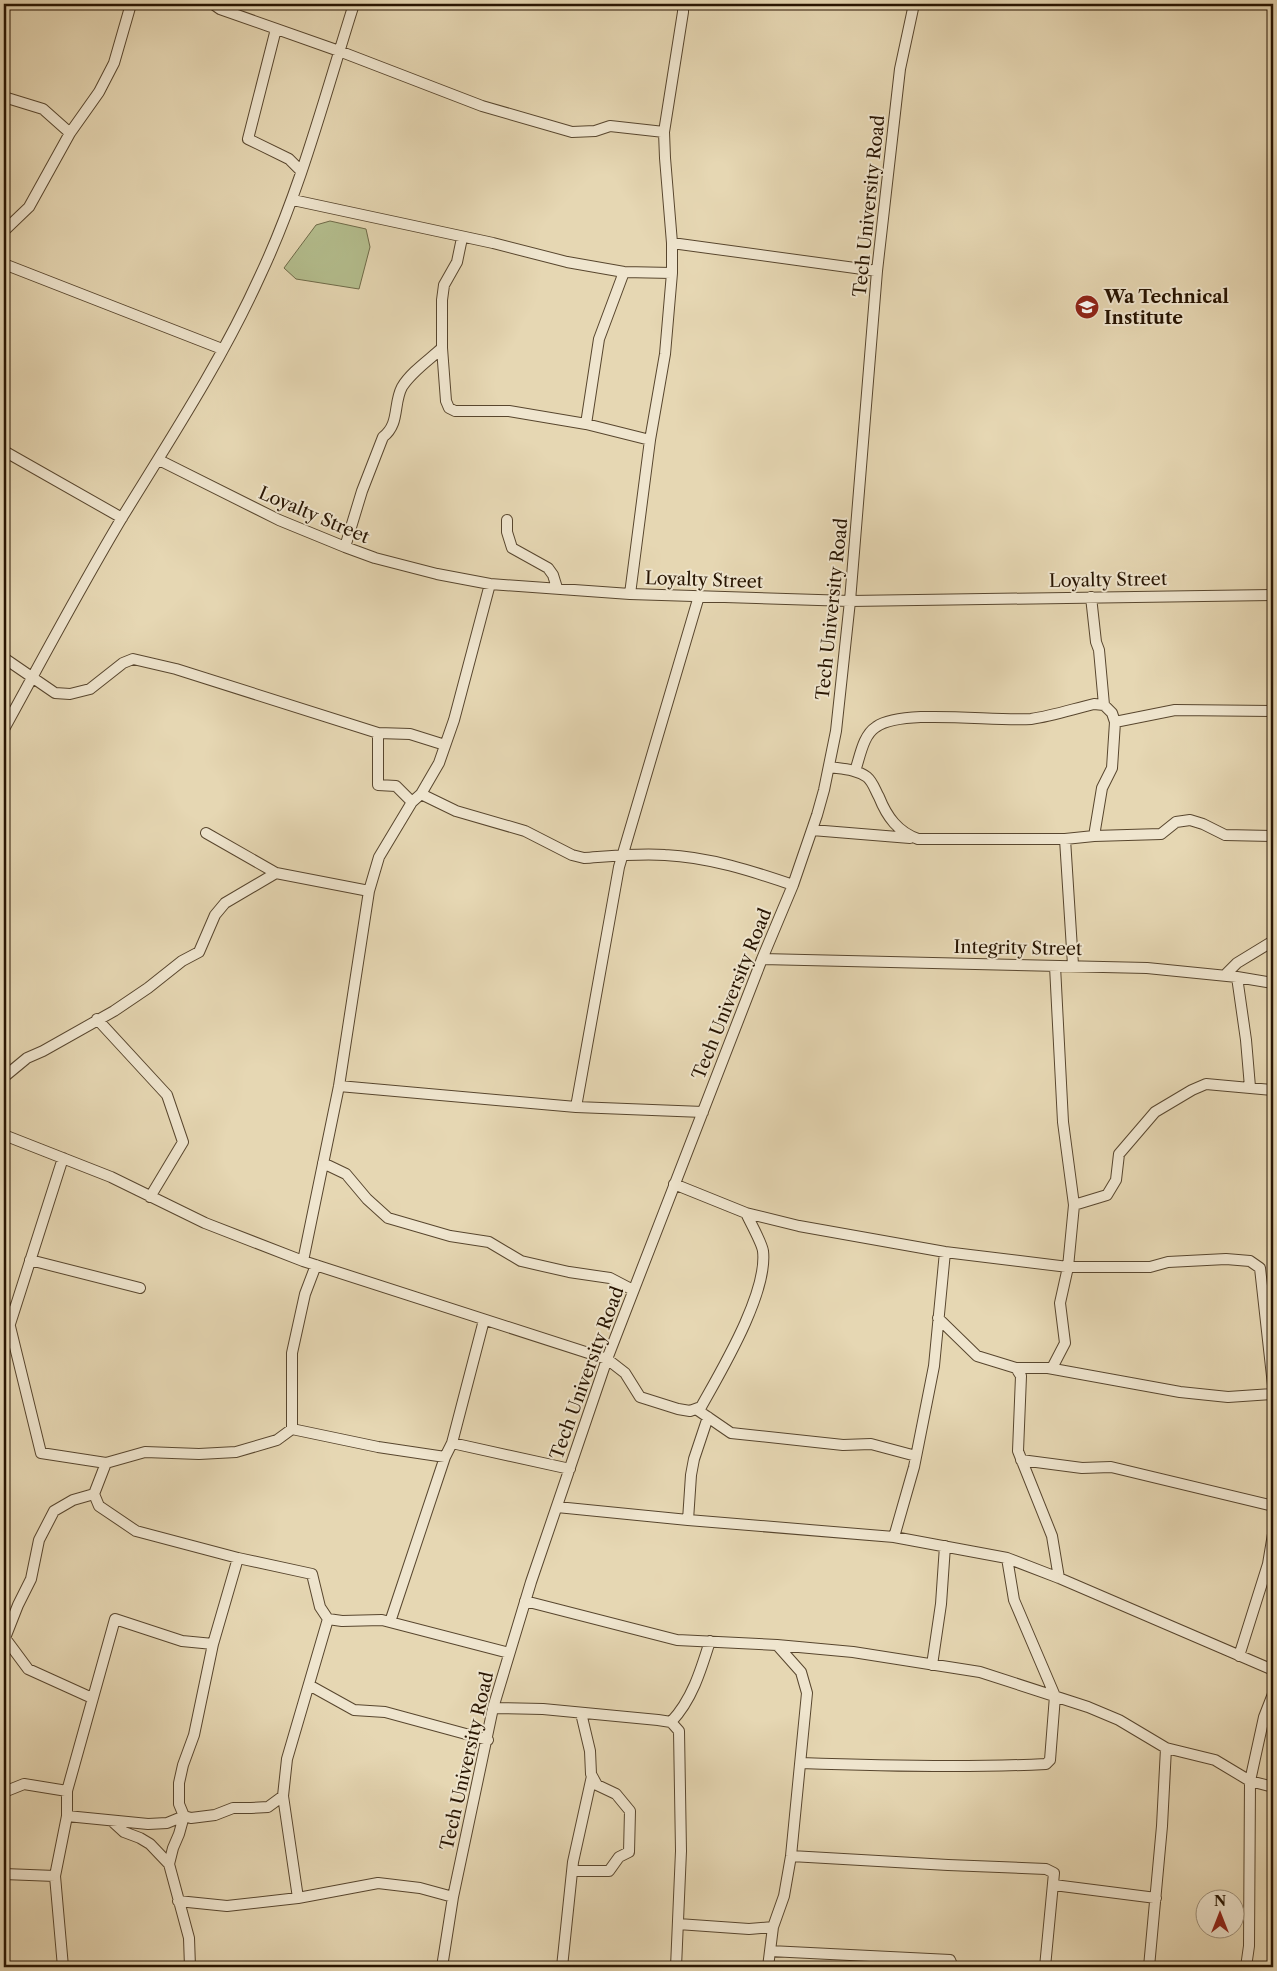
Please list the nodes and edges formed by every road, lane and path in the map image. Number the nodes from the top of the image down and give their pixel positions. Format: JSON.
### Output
{"nodes":[{"id":1,"x":131,"y":4,"type":"edge"},
{"id":2,"x":213,"y":4,"type":"edge"},
{"id":3,"x":354,"y":4,"type":"edge"},
{"id":4,"x":683,"y":4,"type":"edge"},
{"id":5,"x":914,"y":4,"type":"edge"},
{"id":6,"x":276,"y":29,"type":"junction"},
{"id":7,"x":339,"y":51,"type":"junction"},
{"id":8,"x":4,"y":97,"type":"edge"},
{"id":9,"x":664,"y":132,"type":"junction"},
{"id":10,"x":70,"y":133,"type":"junction"},
{"id":11,"x":302,"y":171,"type":"junction"},
{"id":12,"x":293,"y":200,"type":"junction"},
{"id":13,"x":4,"y":230,"type":"edge"},
{"id":14,"x":462,"y":238,"type":"junction"},
{"id":15,"x":672,"y":244,"type":"junction"},
{"id":16,"x":4,"y":264,"type":"edge"},
{"id":17,"x":877,"y":271,"type":"junction"},
{"id":18,"x":624,"y":272,"type":"junction"},
{"id":19,"x":672,"y":273,"type":"junction"},
{"id":20,"x":442,"y":348,"type":"junction"},
{"id":21,"x":222,"y":349,"type":"junction"},
{"id":22,"x":586,"y":424,"type":"junction"},
{"id":23,"x":650,"y":440,"type":"junction"},
{"id":24,"x":4,"y":451,"type":"edge"},
{"id":25,"x":159,"y":460,"type":"junction"},
{"id":26,"x":122,"y":518,"type":"junction"},
{"id":27,"x":508,"y":520,"type":"dead end"},
{"id":28,"x":346,"y":547,"type":"junction"},
{"id":29,"x":490,"y":584,"type":"junction"},
{"id":30,"x":557,"y":588,"type":"junction"},
{"id":31,"x":630,"y":594,"type":"junction"},
{"id":32,"x":1273,"y":595,"type":"edge"},
{"id":33,"x":699,"y":596,"type":"junction"},
{"id":34,"x":1091,"y":597,"type":"junction"},
{"id":35,"x":850,"y":601,"type":"junction"},
{"id":36,"x":4,"y":658,"type":"edge"},
{"id":37,"x":32,"y":677,"type":"junction"},
{"id":38,"x":1104,"y":705,"type":"junction"},
{"id":39,"x":1273,"y":711,"type":"edge"},
{"id":40,"x":1115,"y":722,"type":"junction"},
{"id":41,"x":4,"y":729,"type":"edge"},
{"id":42,"x":378,"y":733,"type":"junction"},
{"id":43,"x":446,"y":745,"type":"junction"},
{"id":44,"x":829,"y":767,"type":"junction"},
{"id":45,"x":855,"y":771,"type":"junction"},
{"id":46,"x":421,"y":794,"type":"junction"},
{"id":47,"x":412,"y":802,"type":"junction"},
{"id":48,"x":812,"y":830,"type":"junction"},
{"id":49,"x":206,"y":833,"type":"dead end"},
{"id":50,"x":1094,"y":836,"type":"junction"},
{"id":51,"x":1273,"y":836,"type":"edge"},
{"id":52,"x":918,"y":839,"type":"junction"},
{"id":53,"x":1066,"y":839,"type":"junction"},
{"id":54,"x":622,"y":855,"type":"junction"},
{"id":55,"x":276,"y":873,"type":"junction"},
{"id":56,"x":793,"y":885,"type":"junction"},
{"id":57,"x":369,"y":891,"type":"junction"},
{"id":58,"x":1273,"y":941,"type":"edge"},
{"id":59,"x":762,"y":959,"type":"junction"},
{"id":60,"x":1074,"y":965,"type":"junction"},
{"id":61,"x":1055,"y":966,"type":"junction"},
{"id":62,"x":1224,"y":976,"type":"junction"},
{"id":63,"x":1236,"y":977,"type":"junction"},
{"id":64,"x":1273,"y":983,"type":"edge"},
{"id":65,"x":97,"y":1019,"type":"junction"},
{"id":66,"x":4,"y":1077,"type":"edge"},
{"id":67,"x":339,"y":1086,"type":"junction"},
{"id":68,"x":1250,"y":1087,"type":"junction"},
{"id":69,"x":1273,"y":1090,"type":"edge"},
{"id":70,"x":576,"y":1107,"type":"junction"},
{"id":71,"x":703,"y":1112,"type":"junction"},
{"id":72,"x":4,"y":1135,"type":"edge"},
{"id":73,"x":62,"y":1158,"type":"junction"},
{"id":74,"x":323,"y":1163,"type":"junction"},
{"id":75,"x":674,"y":1184,"type":"junction"},
{"id":76,"x":150,"y":1197,"type":"junction"},
{"id":77,"x":1074,"y":1205,"type":"junction"},
{"id":78,"x":746,"y":1213,"type":"junction"},
{"id":79,"x":945,"y":1252,"type":"junction"},
{"id":80,"x":30,"y":1260,"type":"junction"},
{"id":81,"x":303,"y":1261,"type":"junction"},
{"id":82,"x":316,"y":1265,"type":"junction"},
{"id":83,"x":1068,"y":1266,"type":"junction"},
{"id":84,"x":140,"y":1288,"type":"dead end"},
{"id":85,"x":633,"y":1290,"type":"junction"},
{"id":86,"x":4,"y":1302,"type":"edge"},
{"id":87,"x":938,"y":1318,"type":"junction"},
{"id":88,"x":484,"y":1320,"type":"junction"},
{"id":89,"x":10,"y":1325,"type":"junction"},
{"id":90,"x":607,"y":1359,"type":"junction"},
{"id":91,"x":1016,"y":1368,"type":"junction"},
{"id":92,"x":1052,"y":1368,"type":"junction"},
{"id":93,"x":1273,"y":1385,"type":"edge"},
{"id":94,"x":1273,"y":1394,"type":"edge"},
{"id":95,"x":696,"y":1409,"type":"junction"},
{"id":96,"x":708,"y":1417,"type":"junction"},
{"id":97,"x":292,"y":1429,"type":"junction"},
{"id":98,"x":452,"y":1443,"type":"junction"},
{"id":99,"x":916,"y":1456,"type":"junction"},
{"id":100,"x":445,"y":1457,"type":"junction"},
{"id":101,"x":1022,"y":1460,"type":"junction"},
{"id":102,"x":106,"y":1463,"type":"junction"},
{"id":103,"x":570,"y":1469,"type":"junction"},
{"id":104,"x":94,"y":1494,"type":"junction"},
{"id":105,"x":1273,"y":1506,"type":"edge"},
{"id":106,"x":557,"y":1507,"type":"junction"},
{"id":107,"x":688,"y":1520,"type":"junction"},
{"id":108,"x":1273,"y":1534,"type":"edge"},
{"id":109,"x":894,"y":1536,"type":"junction"},
{"id":110,"x":945,"y":1546,"type":"junction"},
{"id":111,"x":238,"y":1558,"type":"junction"},
{"id":112,"x":1008,"y":1558,"type":"junction"},
{"id":113,"x":1059,"y":1578,"type":"junction"},
{"id":114,"x":524,"y":1601,"type":"junction"},
{"id":115,"x":328,"y":1619,"type":"junction"},
{"id":116,"x":390,"y":1622,"type":"junction"},
{"id":117,"x":4,"y":1639,"type":"edge"},
{"id":118,"x":710,"y":1641,"type":"junction"},
{"id":119,"x":213,"y":1644,"type":"junction"},
{"id":120,"x":777,"y":1645,"type":"junction"},
{"id":121,"x":509,"y":1653,"type":"junction"},
{"id":122,"x":1239,"y":1656,"type":"junction"},
{"id":123,"x":932,"y":1665,"type":"junction"},
{"id":124,"x":1273,"y":1670,"type":"edge"},
{"id":125,"x":309,"y":1685,"type":"junction"},
{"id":126,"x":1273,"y":1694,"type":"edge"},
{"id":127,"x":1055,"y":1696,"type":"junction"},
{"id":128,"x":92,"y":1698,"type":"junction"},
{"id":129,"x":493,"y":1708,"type":"junction"},
{"id":130,"x":581,"y":1713,"type":"junction"},
{"id":131,"x":671,"y":1722,"type":"junction"},
{"id":132,"x":488,"y":1740,"type":"junction"},
{"id":133,"x":1166,"y":1748,"type":"junction"},
{"id":134,"x":801,"y":1763,"type":"junction"},
{"id":135,"x":592,"y":1776,"type":"junction"},
{"id":136,"x":1250,"y":1781,"type":"junction"},
{"id":137,"x":1273,"y":1787,"type":"edge"},
{"id":138,"x":66,"y":1791,"type":"junction"},
{"id":139,"x":4,"y":1792,"type":"edge"},
{"id":140,"x":283,"y":1796,"type":"junction"},
{"id":141,"x":67,"y":1816,"type":"junction"},
{"id":142,"x":184,"y":1816,"type":"junction"},
{"id":143,"x":112,"y":1821,"type":"junction"},
{"id":144,"x":790,"y":1856,"type":"junction"},
{"id":145,"x":169,"y":1864,"type":"junction"},
{"id":146,"x":572,"y":1871,"type":"junction"},
{"id":147,"x":4,"y":1874,"type":"edge"},
{"id":148,"x":55,"y":1876,"type":"junction"},
{"id":149,"x":1054,"y":1885,"type":"junction"},
{"id":150,"x":453,"y":1897,"type":"junction"},
{"id":151,"x":298,"y":1898,"type":"junction"},
{"id":152,"x":1156,"y":1898,"type":"junction"},
{"id":153,"x":178,"y":1901,"type":"junction"},
{"id":154,"x":678,"y":1924,"type":"junction"},
{"id":155,"x":773,"y":1928,"type":"junction"},
{"id":156,"x":770,"y":1952,"type":"junction"},
{"id":157,"x":63,"y":1967,"type":"edge"},
{"id":158,"x":190,"y":1967,"type":"edge"},
{"id":159,"x":442,"y":1967,"type":"edge"},
{"id":160,"x":562,"y":1967,"type":"edge"},
{"id":161,"x":676,"y":1967,"type":"edge"},
{"id":162,"x":768,"y":1967,"type":"edge"},
{"id":163,"x":953,"y":1967,"type":"edge"},
{"id":164,"x":1045,"y":1967,"type":"edge"},
{"id":165,"x":1149,"y":1967,"type":"edge"},
{"id":166,"x":1246,"y":1967,"type":"edge"}],
"edges":[{"from":1,"to":10,"type":"street"},
{"from":2,"to":6,"type":"street"},
{"from":3,"to":7,"type":"street"},
{"from":4,"to":9,"type":"street"},
{"from":5,"to":17,"type":"street","name":"Tech University Road"},
{"from":6,"to":7,"type":"street"},
{"from":6,"to":11,"type":"street"},
{"from":7,"to":9,"type":"street"},
{"from":7,"to":11,"type":"street"},
{"from":8,"to":10,"type":"street"},
{"from":9,"to":15,"type":"street"},
{"from":10,"to":13,"type":"street"},
{"from":11,"to":12,"type":"street"},
{"from":12,"to":14,"type":"street"},
{"from":12,"to":21,"type":"street"},
{"from":14,"to":18,"type":"street"},
{"from":14,"to":20,"type":"street"},
{"from":15,"to":17,"type":"street"},
{"from":15,"to":19,"type":"street"},
{"from":16,"to":21,"type":"street"},
{"from":17,"to":35,"type":"street","name":"Tech University Road"},
{"from":18,"to":19,"type":"street"},
{"from":18,"to":22,"type":"street"},
{"from":19,"to":23,"type":"street"},
{"from":20,"to":22,"type":"street"},
{"from":20,"to":28,"type":"street"},
{"from":21,"to":25,"type":"street"},
{"from":22,"to":23,"type":"street"},
{"from":23,"to":31,"type":"street"},
{"from":24,"to":26,"type":"street"},
{"from":25,"to":26,"type":"street"},
{"from":25,"to":28,"type":"street","name":"Loyalty Street"},
{"from":26,"to":37,"type":"street"},
{"from":27,"to":30,"type":"street"},
{"from":28,"to":29,"type":"street","name":"Loyalty Street"},
{"from":29,"to":30,"type":"street","name":"Loyalty Street"},
{"from":29,"to":43,"type":"street"},
{"from":30,"to":31,"type":"street","name":"Loyalty Street"},
{"from":31,"to":33,"type":"street","name":"Loyalty Street"},
{"from":32,"to":34,"type":"street","name":"Loyalty Street"},
{"from":33,"to":35,"type":"street","name":"Loyalty Street"},
{"from":33,"to":54,"type":"street"},
{"from":34,"to":35,"type":"street","name":"Loyalty Street"},
{"from":34,"to":38,"type":"street"},
{"from":35,"to":44,"type":"street","name":"Tech University Road"},
{"from":36,"to":37,"type":"street"},
{"from":37,"to":41,"type":"street"},
{"from":37,"to":42,"type":"street"},
{"from":38,"to":40,"type":"street"},
{"from":38,"to":45,"type":"street"},
{"from":39,"to":40,"type":"street"},
{"from":40,"to":50,"type":"street"},
{"from":42,"to":43,"type":"street"},
{"from":42,"to":47,"type":"street"},
{"from":43,"to":46,"type":"street"},
{"from":44,"to":45,"type":"street"},
{"from":44,"to":48,"type":"street","name":"Tech University Road"},
{"from":45,"to":52,"type":"street"},
{"from":46,"to":47,"type":"street"},
{"from":46,"to":54,"type":"street"},
{"from":47,"to":57,"type":"street"},
{"from":48,"to":52,"type":"street"},
{"from":48,"to":56,"type":"street","name":"Tech University Road"},
{"from":49,"to":55,"type":"street"},
{"from":50,"to":51,"type":"street"},
{"from":50,"to":53,"type":"street"},
{"from":52,"to":53,"type":"street"},
{"from":53,"to":60,"type":"street"},
{"from":54,"to":56,"type":"street"},
{"from":54,"to":70,"type":"street"},
{"from":55,"to":57,"type":"street"},
{"from":55,"to":65,"type":"street"},
{"from":56,"to":59,"type":"street","name":"Tech University Road"},
{"from":57,"to":67,"type":"street"},
{"from":58,"to":62,"type":"street"},
{"from":59,"to":61,"type":"street","name":"Integrity Street"},
{"from":59,"to":71,"type":"street","name":"Tech University Road"},
{"from":60,"to":61,"type":"street","name":"Integrity Street"},
{"from":60,"to":62,"type":"street","name":"Integrity Street"},
{"from":61,"to":77,"type":"street"},
{"from":62,"to":63,"type":"street","name":"Integrity Street"},
{"from":63,"to":64,"type":"street","name":"Integrity Street"},
{"from":63,"to":68,"type":"street"},
{"from":65,"to":66,"type":"street"},
{"from":65,"to":76,"type":"street"},
{"from":67,"to":70,"type":"street"},
{"from":67,"to":74,"type":"street"},
{"from":68,"to":69,"type":"street"},
{"from":68,"to":77,"type":"street"},
{"from":70,"to":71,"type":"street"},
{"from":71,"to":75,"type":"street","name":"Tech University Road"},
{"from":72,"to":73,"type":"street"},
{"from":73,"to":76,"type":"street"},
{"from":73,"to":80,"type":"street"},
{"from":74,"to":81,"type":"street"},
{"from":74,"to":85,"type":"street"},
{"from":75,"to":78,"type":"street"},
{"from":75,"to":85,"type":"street","name":"Tech University Road"},
{"from":76,"to":81,"type":"street"},
{"from":77,"to":83,"type":"street"},
{"from":78,"to":79,"type":"street"},
{"from":78,"to":95,"type":"street"},
{"from":79,"to":83,"type":"street"},
{"from":79,"to":87,"type":"street"},
{"from":80,"to":84,"type":"street"},
{"from":80,"to":89,"type":"street"},
{"from":81,"to":82,"type":"street"},
{"from":82,"to":88,"type":"street"},
{"from":82,"to":97,"type":"street"},
{"from":83,"to":92,"type":"street"},
{"from":83,"to":93,"type":"street"},
{"from":85,"to":90,"type":"street","name":"Tech University Road"},
{"from":86,"to":89,"type":"street"},
{"from":87,"to":91,"type":"street"},
{"from":87,"to":99,"type":"street"},
{"from":88,"to":90,"type":"street"},
{"from":88,"to":98,"type":"street"},
{"from":89,"to":102,"type":"street"},
{"from":90,"to":95,"type":"street"},
{"from":90,"to":103,"type":"street","name":"Tech University Road"},
{"from":91,"to":92,"type":"street"},
{"from":91,"to":101,"type":"street"},
{"from":92,"to":94,"type":"street"},
{"from":95,"to":96,"type":"street"},
{"from":96,"to":99,"type":"street"},
{"from":96,"to":107,"type":"street"},
{"from":97,"to":100,"type":"street"},
{"from":97,"to":102,"type":"street"},
{"from":98,"to":100,"type":"street"},
{"from":98,"to":103,"type":"street"},
{"from":99,"to":109,"type":"street"},
{"from":100,"to":116,"type":"street"},
{"from":101,"to":105,"type":"street"},
{"from":101,"to":113,"type":"street"},
{"from":102,"to":104,"type":"street"},
{"from":103,"to":106,"type":"street","name":"Tech University Road"},
{"from":104,"to":111,"type":"street"},
{"from":104,"to":117,"type":"street"},
{"from":106,"to":107,"type":"street"},
{"from":106,"to":114,"type":"street","name":"Tech University Road"},
{"from":107,"to":109,"type":"street"},
{"from":108,"to":122,"type":"street"},
{"from":109,"to":110,"type":"street"},
{"from":110,"to":112,"type":"street"},
{"from":110,"to":123,"type":"street"},
{"from":111,"to":115,"type":"street"},
{"from":111,"to":119,"type":"street"},
{"from":112,"to":113,"type":"street"},
{"from":112,"to":127,"type":"street"},
{"from":113,"to":122,"type":"street"},
{"from":114,"to":118,"type":"street"},
{"from":114,"to":121,"type":"street","name":"Tech University Road"},
{"from":115,"to":116,"type":"street"},
{"from":115,"to":125,"type":"street"},
{"from":116,"to":121,"type":"street"},
{"from":117,"to":128,"type":"street"},
{"from":118,"to":120,"type":"street"},
{"from":118,"to":131,"type":"street"},
{"from":119,"to":128,"type":"street"},
{"from":119,"to":142,"type":"street"},
{"from":120,"to":123,"type":"street"},
{"from":120,"to":134,"type":"street"},
{"from":121,"to":129,"type":"street","name":"Tech University Road"},
{"from":122,"to":124,"type":"street"},
{"from":123,"to":127,"type":"street"},
{"from":125,"to":132,"type":"street"},
{"from":125,"to":140,"type":"street"},
{"from":126,"to":136,"type":"street"},
{"from":127,"to":133,"type":"street"},
{"from":127,"to":134,"type":"street"},
{"from":128,"to":138,"type":"street"},
{"from":129,"to":130,"type":"street"},
{"from":129,"to":132,"type":"street","name":"Tech University Road"},
{"from":130,"to":131,"type":"street"},
{"from":130,"to":135,"type":"street"},
{"from":131,"to":154,"type":"street"},
{"from":132,"to":150,"type":"street","name":"Tech University Road"},
{"from":133,"to":136,"type":"street"},
{"from":133,"to":152,"type":"street"},
{"from":134,"to":144,"type":"street"},
{"from":135,"to":146,"type":"street"},
{"from":135,"to":146,"type":"street"},
{"from":136,"to":137,"type":"street"},
{"from":136,"to":166,"type":"street"},
{"from":138,"to":139,"type":"street"},
{"from":138,"to":141,"type":"street"},
{"from":140,"to":142,"type":"street"},
{"from":140,"to":151,"type":"street"},
{"from":141,"to":143,"type":"street"},
{"from":141,"to":148,"type":"street"},
{"from":142,"to":143,"type":"street"},
{"from":142,"to":145,"type":"street"},
{"from":143,"to":145,"type":"street"},
{"from":144,"to":149,"type":"street"},
{"from":144,"to":155,"type":"street"},
{"from":145,"to":153,"type":"street"},
{"from":146,"to":160,"type":"street"},
{"from":147,"to":148,"type":"street"},
{"from":148,"to":157,"type":"street"},
{"from":149,"to":152,"type":"street"},
{"from":149,"to":164,"type":"street"},
{"from":150,"to":151,"type":"street"},
{"from":150,"to":159,"type":"street","name":"Tech University Road"},
{"from":151,"to":153,"type":"street"},
{"from":152,"to":165,"type":"street"},
{"from":153,"to":158,"type":"street"},
{"from":154,"to":155,"type":"street"},
{"from":154,"to":161,"type":"street"},
{"from":155,"to":156,"type":"street"},
{"from":156,"to":162,"type":"street"},
{"from":156,"to":163,"type":"street"}]}
